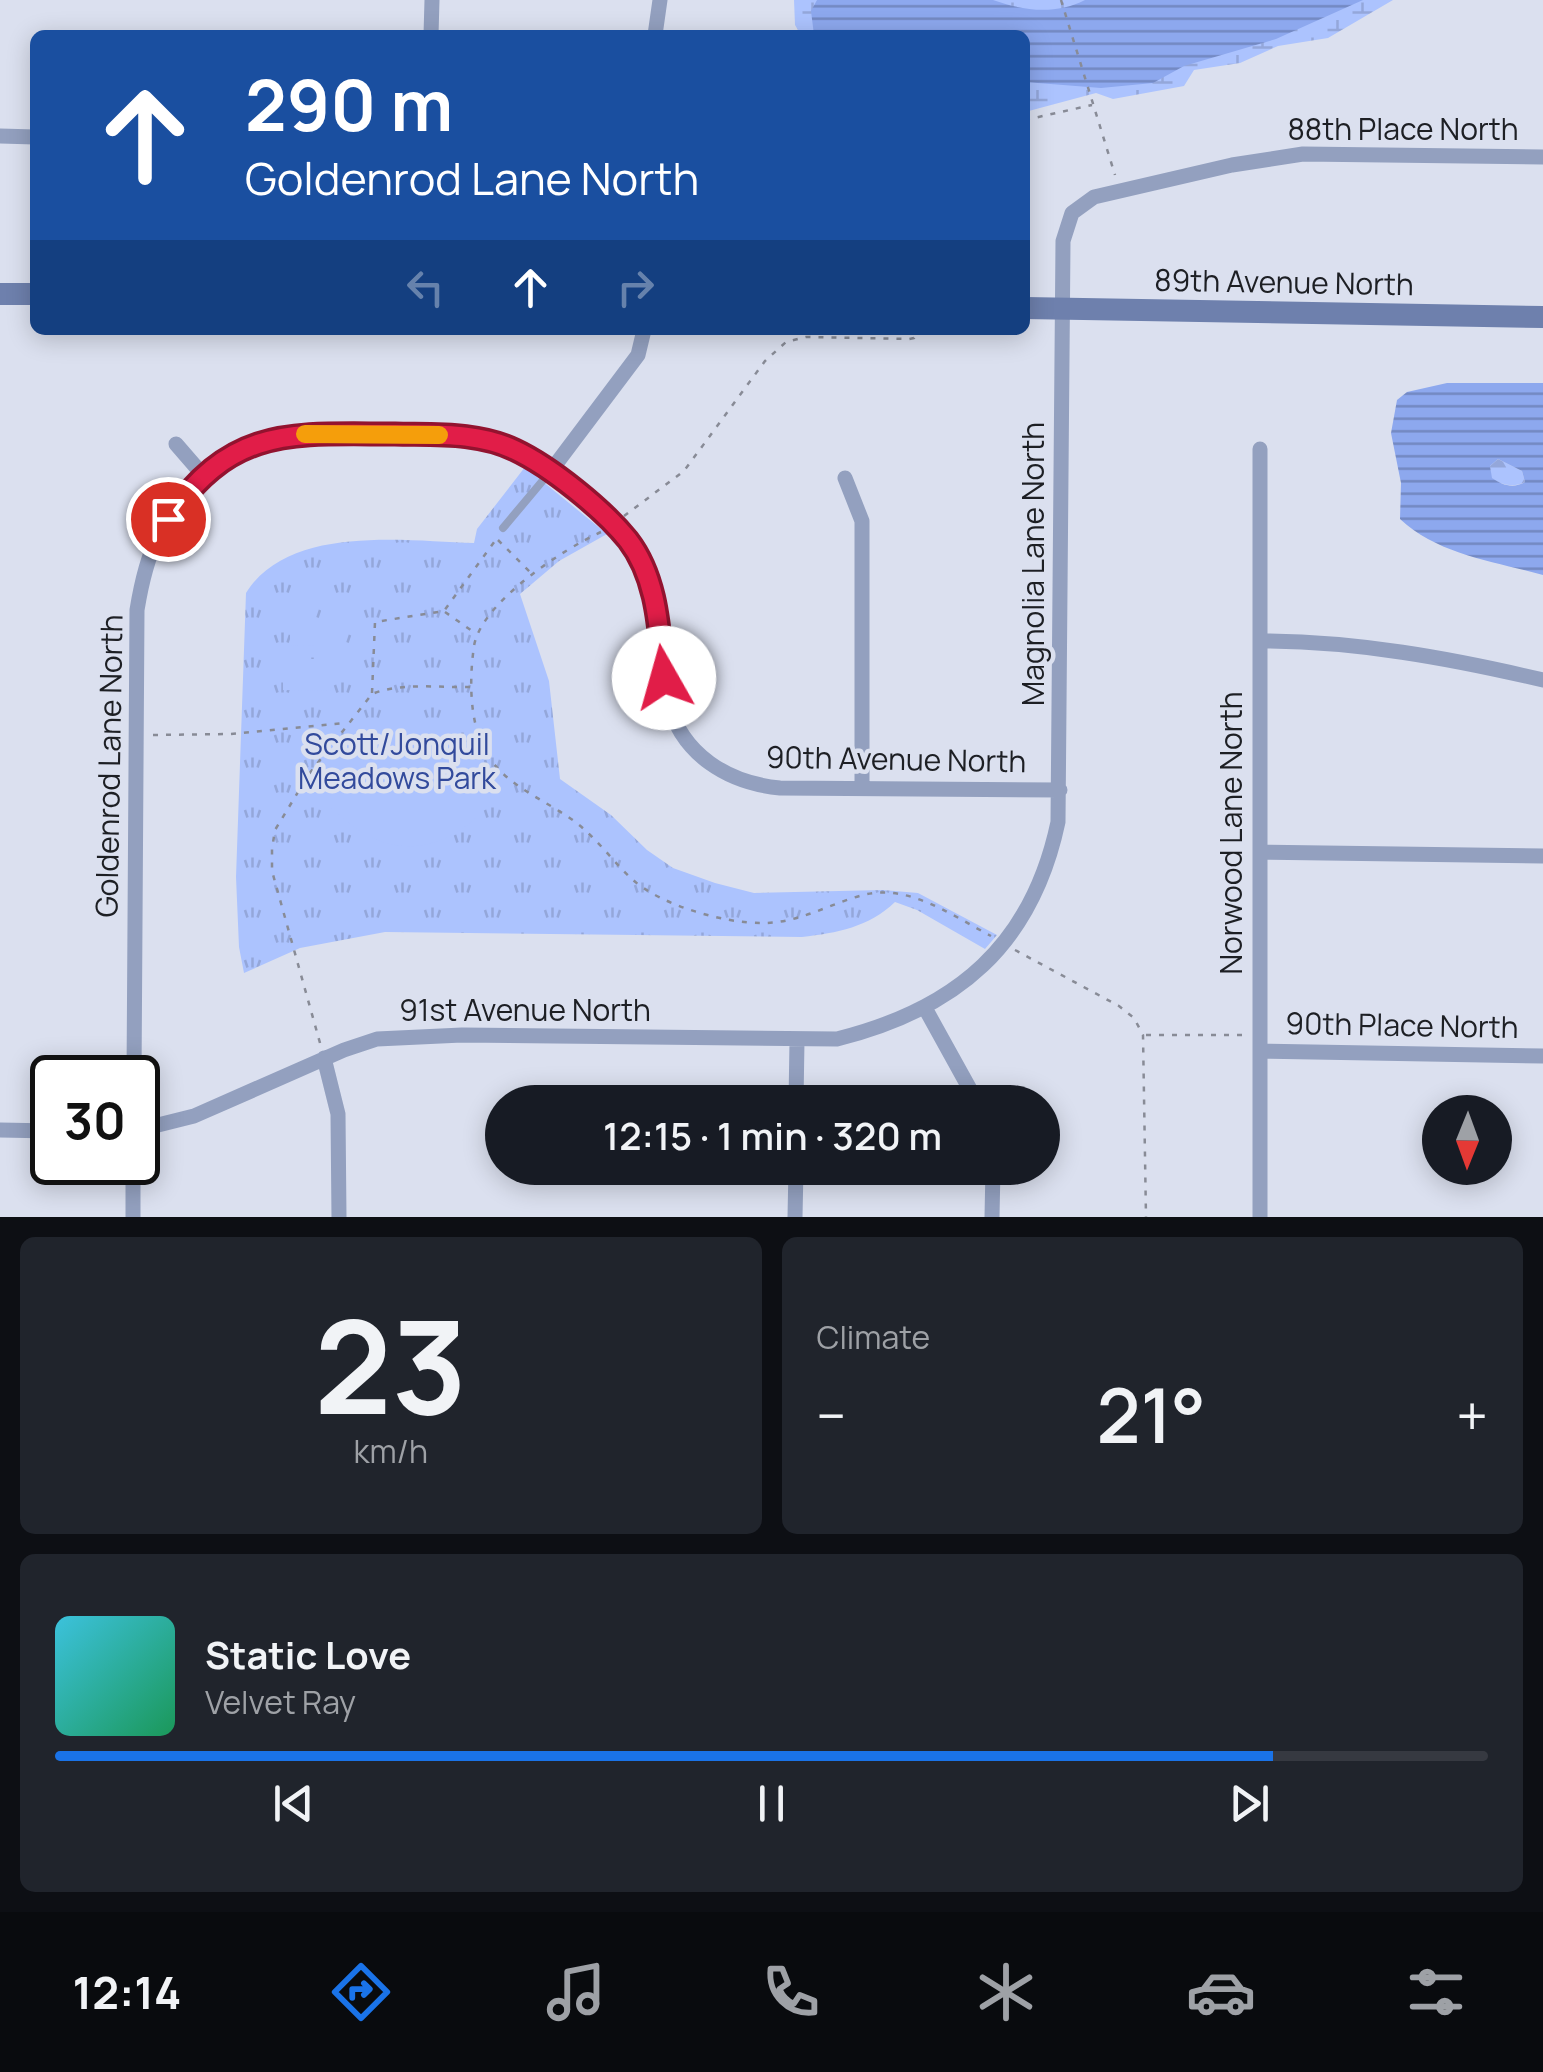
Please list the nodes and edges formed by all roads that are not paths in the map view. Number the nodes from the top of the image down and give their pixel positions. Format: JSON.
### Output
{"nodes":[{"id":1,"x":432,"y":0,"type":"edge"},
{"id":2,"x":660,"y":0,"type":"edge"},
{"id":3,"x":431,"y":30,"type":"edge"},
{"id":4,"x":656,"y":30,"type":"edge"},
{"id":5,"x":0,"y":136,"type":"edge"},
{"id":6,"x":30,"y":136,"type":"edge"},
{"id":7,"x":1543,"y":157,"type":"edge"},
{"id":8,"x":0,"y":294,"type":"edge"},
{"id":9,"x":30,"y":294,"type":"edge"},
{"id":10,"x":1030,"y":308,"type":"edge"},
{"id":11,"x":1063,"y":309,"type":"junction"},
{"id":12,"x":1543,"y":316,"type":"edge"},
{"id":13,"x":643,"y":335,"type":"edge"},
{"id":14,"x":176,"y":444,"type":"dead end"},
{"id":15,"x":1260,"y":449,"type":"dead end"},
{"id":16,"x":550,"y":472,"type":"junction"},
{"id":17,"x":202,"y":474,"type":"junction"},
{"id":18,"x":845,"y":478,"type":"dead end"},
{"id":19,"x":504,"y":528,"type":"road end"},
{"id":20,"x":1260,"y":641,"type":"junction"},
{"id":21,"x":1543,"y":680,"type":"edge"},
{"id":22,"x":862,"y":788,"type":"junction"},
{"id":23,"x":1060,"y":790,"type":"junction"},
{"id":24,"x":1260,"y":852,"type":"junction"},
{"id":25,"x":1543,"y":856,"type":"edge"},
{"id":26,"x":925,"y":1008,"type":"junction"},
{"id":27,"x":797,"y":1041,"type":"junction"},
{"id":28,"x":1260,"y":1043,"type":"junction"},
{"id":29,"x":134,"y":1055,"type":"edge"},
{"id":30,"x":1543,"y":1056,"type":"edge"},
{"id":31,"x":324,"y":1058,"type":"junction"},
{"id":32,"x":796,"y":1085,"type":"edge"},
{"id":33,"x":967,"y":1085,"type":"edge"},
{"id":34,"x":160,"y":1124,"type":"edge"},
{"id":35,"x":0,"y":1130,"type":"edge"},
{"id":36,"x":30,"y":1131,"type":"edge"},
{"id":37,"x":133,"y":1185,"type":"edge"},
{"id":38,"x":796,"y":1185,"type":"edge"},
{"id":39,"x":992,"y":1185,"type":"edge"},
{"id":40,"x":133,"y":1217,"type":"edge"},
{"id":41,"x":339,"y":1217,"type":"edge"},
{"id":42,"x":796,"y":1217,"type":"edge"},
{"id":43,"x":992,"y":1217,"type":"edge"},
{"id":44,"x":1260,"y":1217,"type":"edge"}],
"edges":[{"from":1,"to":3,"type":"street"},
{"from":2,"to":4,"type":"street"},
{"from":5,"to":6,"type":"street"},
{"from":7,"to":11,"type":"street","name":"88th Place North"},
{"from":8,"to":9,"type":"street"},
{"from":10,"to":11,"type":"street","name":"89th Avenue North"},
{"from":11,"to":12,"type":"street","name":"89th Avenue North"},
{"from":11,"to":23,"type":"street","name":"Magnolia Lane North"},
{"from":13,"to":16,"type":"street"},
{"from":14,"to":17,"type":"street"},
{"from":15,"to":20,"type":"street","name":"Norwood Lane North"},
{"from":16,"to":17,"type":"street","name":"90th Avenue North"},
{"from":16,"to":19,"type":"lane"},
{"from":16,"to":22,"type":"street","name":"90th Avenue North"},
{"from":17,"to":29,"type":"street","name":"Goldenrod Lane North"},
{"from":18,"to":22,"type":"street"},
{"from":20,"to":21,"type":"street"},
{"from":20,"to":24,"type":"street","name":"Norwood Lane North"},
{"from":22,"to":23,"type":"street","name":"90th Avenue North"},
{"from":23,"to":26,"type":"street","name":"Magnolia Lane North"},
{"from":24,"to":25,"type":"street"},
{"from":24,"to":28,"type":"street","name":"Norwood Lane North"},
{"from":26,"to":27,"type":"street","name":"91st Avenue North"},
{"from":26,"to":33,"type":"street"},
{"from":27,"to":31,"type":"street","name":"91st Avenue North"},
{"from":27,"to":32,"type":"street"},
{"from":28,"to":30,"type":"street","name":"90th Place North"},
{"from":28,"to":44,"type":"street","name":"Norwood Lane North"},
{"from":31,"to":34,"type":"street","name":"91st Avenue North"},
{"from":31,"to":41,"type":"street"},
{"from":35,"to":36,"type":"street"},
{"from":37,"to":40,"type":"street"},
{"from":38,"to":42,"type":"street"},
{"from":39,"to":43,"type":"street"}]}
